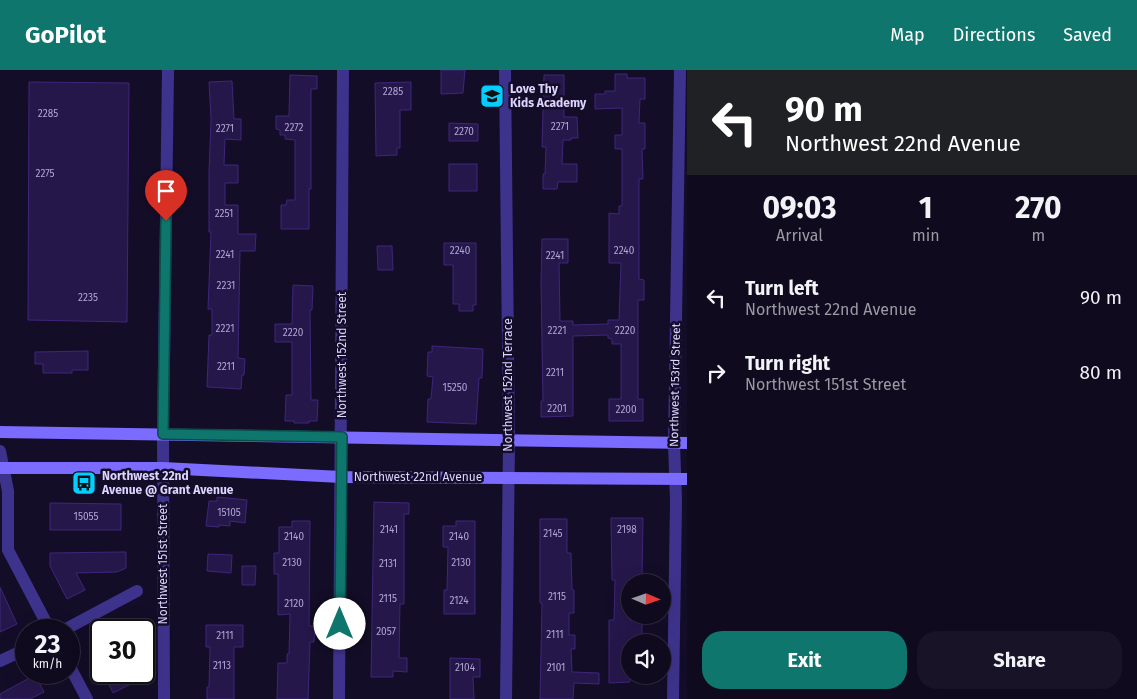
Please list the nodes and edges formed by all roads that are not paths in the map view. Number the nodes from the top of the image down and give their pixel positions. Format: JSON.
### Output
{"nodes":[{"id":1,"x":168,"y":70,"type":"edge"},
{"id":2,"x":343,"y":70,"type":"edge"},
{"id":3,"x":505,"y":70,"type":"edge"},
{"id":4,"x":680,"y":70,"type":"edge"},
{"id":5,"x":0,"y":432,"type":"edge"},
{"id":6,"x":163,"y":434,"type":"junction"},
{"id":7,"x":342,"y":437,"type":"junction"},
{"id":8,"x":509,"y":442,"type":"junction"},
{"id":9,"x":674,"y":443,"type":"junction"},
{"id":10,"x":687,"y":443,"type":"edge"},
{"id":11,"x":0,"y":451,"type":"edge"},
{"id":12,"x":2,"y":468,"type":"edge"},
{"id":13,"x":163,"y":468,"type":"junction"},
{"id":14,"x":341,"y":477,"type":"junction"},
{"id":15,"x":508,"y":478,"type":"junction"},
{"id":16,"x":681,"y":479,"type":"edge"},
{"id":17,"x":136,"y":591,"type":"dead end"},
{"id":18,"x":44,"y":619,"type":"edge"},
{"id":19,"x":80,"y":621,"type":"edge"},
{"id":20,"x":15,"y":654,"type":"edge"},
{"id":21,"x":0,"y":661,"type":"edge"},
{"id":22,"x":79,"y":684,"type":"edge"},
{"id":23,"x":87,"y":699,"type":"edge"},
{"id":24,"x":164,"y":699,"type":"edge"},
{"id":25,"x":339,"y":699,"type":"edge"},
{"id":26,"x":506,"y":699,"type":"edge"},
{"id":27,"x":673,"y":699,"type":"edge"}],
"edges":[{"from":1,"to":6,"type":"street","name":"Northwest 151st Street"},
{"from":2,"to":7,"type":"street","name":"Northwest 152nd Street"},
{"from":3,"to":8,"type":"street","name":"Northwest 152nd Terrace"},
{"from":4,"to":9,"type":"street","name":"Northwest 153rd Street"},
{"from":5,"to":6,"type":"main road"},
{"from":6,"to":7,"type":"main road"},
{"from":6,"to":13,"type":"street","name":"Northwest 151st Street"},
{"from":7,"to":8,"type":"main road"},
{"from":7,"to":14,"type":"street","name":"Northwest 152nd Street"},
{"from":8,"to":9,"type":"main road"},
{"from":8,"to":15,"type":"street","name":"Northwest 152nd Terrace"},
{"from":9,"to":10,"type":"main road"},
{"from":9,"to":16,"type":"street","name":"Northwest 153rd Street"},
{"from":11,"to":12,"type":"street"},
{"from":12,"to":13,"type":"main road","name":"Northwest 22nd Avenue"},
{"from":12,"to":18,"type":"street"},
{"from":13,"to":14,"type":"main road","name":"Northwest 22nd Avenue"},
{"from":13,"to":24,"type":"street","name":"Northwest 151st Street"},
{"from":14,"to":15,"type":"main road","name":"Northwest 22nd Avenue"},
{"from":14,"to":25,"type":"street","name":"Northwest 152nd Street"},
{"from":15,"to":16,"type":"main road","name":"Northwest 22nd Avenue"},
{"from":15,"to":26,"type":"street","name":"Northwest 152nd Terrace"},
{"from":16,"to":27,"type":"street","name":"Northwest 153rd Street"},
{"from":17,"to":19,"type":"street"},
{"from":20,"to":21,"type":"street"},
{"from":22,"to":23,"type":"street"}]}
